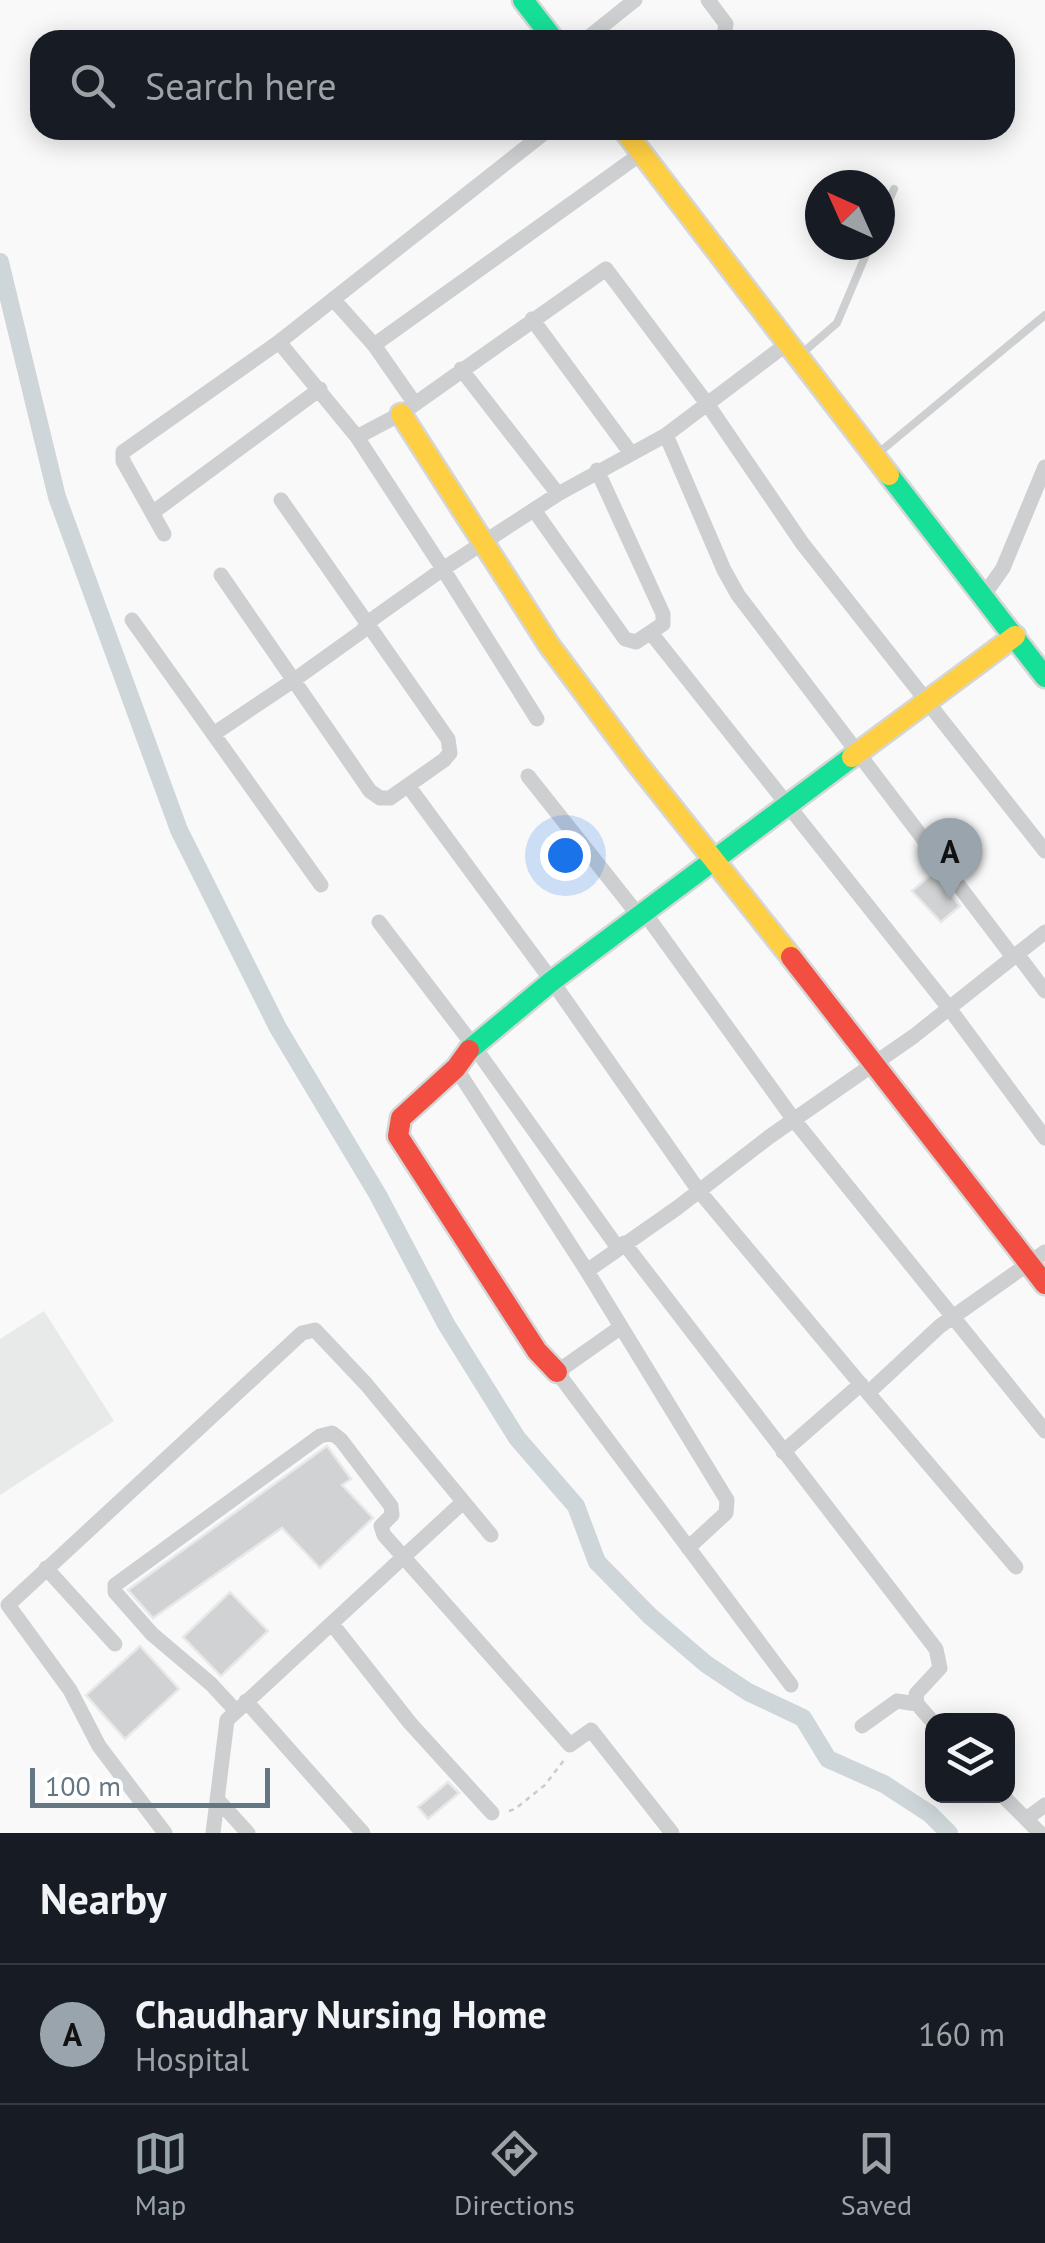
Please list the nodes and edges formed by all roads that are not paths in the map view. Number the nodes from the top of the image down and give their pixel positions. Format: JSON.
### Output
{"nodes":[{"id":1,"x":523,"y":0,"type":"edge"},
{"id":2,"x":635,"y":0,"type":"edge"},
{"id":3,"x":708,"y":0,"type":"edge"},
{"id":4,"x":546,"y":30,"type":"edge"},
{"id":5,"x":598,"y":30,"type":"edge"},
{"id":6,"x":726,"y":30,"type":"edge"},
{"id":7,"x":535,"y":140,"type":"edge"},
{"id":8,"x":632,"y":140,"type":"edge"},
{"id":9,"x":642,"y":154,"type":"junction"},
{"id":10,"x":864,"y":260,"type":"edge"},
{"id":11,"x":333,"y":299,"type":"junction"},
{"id":12,"x":1045,"y":315,"type":"edge"},
{"id":13,"x":532,"y":320,"type":"junction"},
{"id":14,"x":279,"y":342,"type":"junction"},
{"id":15,"x":374,"y":345,"type":"junction"},
{"id":16,"x":794,"y":349,"type":"junction"},
{"id":17,"x":460,"y":369,"type":"junction"},
{"id":18,"x":320,"y":389,"type":"junction"},
{"id":19,"x":708,"y":405,"type":"junction"},
{"id":20,"x":406,"y":410,"type":"junction"},
{"id":21,"x":666,"y":435,"type":"junction"},
{"id":22,"x":357,"y":437,"type":"junction"},
{"id":23,"x":630,"y":452,"type":"junction"},
{"id":24,"x":876,"y":455,"type":"junction"},
{"id":25,"x":1045,"y":467,"type":"edge"},
{"id":26,"x":597,"y":470,"type":"junction"},
{"id":27,"x":558,"y":494,"type":"junction"},
{"id":28,"x":281,"y":500,"type":"dead end"},
{"id":29,"x":534,"y":510,"type":"junction"},
{"id":30,"x":152,"y":513,"type":"junction"},
{"id":31,"x":164,"y":534,"type":"dead end"},
{"id":32,"x":483,"y":545,"type":"junction"},
{"id":33,"x":443,"y":570,"type":"junction"},
{"id":34,"x":221,"y":575,"type":"dead end"},
{"id":35,"x":984,"y":595,"type":"junction"},
{"id":36,"x":132,"y":620,"type":"dead end"},
{"id":37,"x":368,"y":624,"type":"junction"},
{"id":38,"x":651,"y":634,"type":"junction"},
{"id":39,"x":1014,"y":636,"type":"junction"},
{"id":40,"x":1045,"y":677,"type":"edge"},
{"id":41,"x":294,"y":680,"type":"junction"},
{"id":42,"x":926,"y":702,"type":"junction"},
{"id":43,"x":537,"y":719,"type":"dead end"},
{"id":44,"x":214,"y":733,"type":"junction"},
{"id":45,"x":857,"y":754,"type":"junction"},
{"id":46,"x":528,"y":776,"type":"dead end"},
{"id":47,"x":409,"y":788,"type":"junction"},
{"id":48,"x":786,"y":806,"type":"junction"},
{"id":49,"x":1045,"y":851,"type":"edge"},
{"id":50,"x":716,"y":859,"type":"junction"},
{"id":51,"x":321,"y":885,"type":"dead end"},
{"id":52,"x":642,"y":914,"type":"junction"},
{"id":53,"x":379,"y":922,"type":"dead end"},
{"id":54,"x":1045,"y":932,"type":"edge"},
{"id":55,"x":1015,"y":956,"type":"junction"},
{"id":56,"x":552,"y":981,"type":"junction"},
{"id":57,"x":1045,"y":991,"type":"edge"},
{"id":58,"x":949,"y":1008,"type":"junction"},
{"id":59,"x":473,"y":1044,"type":"junction"},
{"id":60,"x":873,"y":1065,"type":"junction"},
{"id":61,"x":456,"y":1068,"type":"junction"},
{"id":62,"x":794,"y":1120,"type":"junction"},
{"id":63,"x":1045,"y":1138,"type":"edge"},
{"id":64,"x":699,"y":1191,"type":"junction"},
{"id":65,"x":621,"y":1246,"type":"junction"},
{"id":66,"x":1037,"y":1258,"type":"edge"},
{"id":67,"x":586,"y":1271,"type":"junction"},
{"id":68,"x":1045,"y":1284,"type":"edge"},
{"id":69,"x":954,"y":1317,"type":"junction"},
{"id":70,"x":621,"y":1328,"type":"junction"},
{"id":71,"x":557,"y":1372,"type":"junction"},
{"id":72,"x":864,"y":1388,"type":"junction"},
{"id":73,"x":1045,"y":1431,"type":"edge"},
{"id":74,"x":783,"y":1452,"type":"junction"},
{"id":75,"x":462,"y":1502,"type":"junction"},
{"id":76,"x":492,"y":1535,"type":"dead end"},
{"id":77,"x":688,"y":1548,"type":"junction"},
{"id":78,"x":405,"y":1556,"type":"junction"},
{"id":79,"x":1016,"y":1567,"type":"dead end"},
{"id":80,"x":46,"y":1568,"type":"junction"},
{"id":81,"x":332,"y":1624,"type":"junction"},
{"id":82,"x":115,"y":1644,"type":"dead end"},
{"id":83,"x":791,"y":1685,"type":"dead end"},
{"id":84,"x":917,"y":1704,"type":"junction"},
{"id":85,"x":241,"y":1706,"type":"junction"},
{"id":86,"x":925,"y":1713,"type":"edge"},
{"id":87,"x":862,"y":1726,"type":"dead end"},
{"id":88,"x":217,"y":1799,"type":"junction"},
{"id":89,"x":1010,"y":1803,"type":"edge"},
{"id":90,"x":1045,"y":1805,"type":"edge"},
{"id":91,"x":492,"y":1814,"type":"road end"},
{"id":92,"x":1026,"y":1819,"type":"junction"},
{"id":93,"x":164,"y":1833,"type":"edge"},
{"id":94,"x":213,"y":1833,"type":"edge"},
{"id":95,"x":248,"y":1833,"type":"edge"},
{"id":96,"x":363,"y":1833,"type":"edge"},
{"id":97,"x":672,"y":1833,"type":"edge"},
{"id":98,"x":1040,"y":1833,"type":"edge"}],
"edges":[{"from":1,"to":4,"type":"street"},
{"from":2,"to":5,"type":"street"},
{"from":3,"to":6,"type":"street"},
{"from":7,"to":11,"type":"street"},
{"from":8,"to":9,"type":"street"},
{"from":9,"to":15,"type":"street"},
{"from":9,"to":16,"type":"street"},
{"from":10,"to":16,"type":"lane"},
{"from":11,"to":14,"type":"street"},
{"from":11,"to":15,"type":"street"},
{"from":12,"to":24,"type":"lane"},
{"from":13,"to":17,"type":"street"},
{"from":13,"to":19,"type":"street"},
{"from":13,"to":23,"type":"street"},
{"from":14,"to":18,"type":"street"},
{"from":14,"to":30,"type":"street"},
{"from":15,"to":20,"type":"street"},
{"from":16,"to":19,"type":"street"},
{"from":16,"to":24,"type":"street"},
{"from":17,"to":20,"type":"street"},
{"from":17,"to":27,"type":"street"},
{"from":18,"to":22,"type":"street"},
{"from":18,"to":30,"type":"street"},
{"from":19,"to":21,"type":"street"},
{"from":19,"to":42,"type":"street"},
{"from":20,"to":22,"type":"street"},
{"from":20,"to":32,"type":"street"},
{"from":21,"to":23,"type":"street"},
{"from":21,"to":45,"type":"street"},
{"from":22,"to":33,"type":"street"},
{"from":23,"to":26,"type":"street"},
{"from":24,"to":35,"type":"street"},
{"from":25,"to":35,"type":"street"},
{"from":26,"to":27,"type":"street"},
{"from":26,"to":38,"type":"street"},
{"from":27,"to":29,"type":"street"},
{"from":28,"to":37,"type":"street"},
{"from":29,"to":32,"type":"street"},
{"from":29,"to":38,"type":"street"},
{"from":30,"to":31,"type":"street"},
{"from":32,"to":33,"type":"street"},
{"from":32,"to":50,"type":"street"},
{"from":33,"to":37,"type":"street"},
{"from":33,"to":43,"type":"street"},
{"from":34,"to":41,"type":"street"},
{"from":35,"to":39,"type":"street"},
{"from":36,"to":44,"type":"street"},
{"from":37,"to":41,"type":"street"},
{"from":37,"to":47,"type":"street"},
{"from":38,"to":48,"type":"street"},
{"from":39,"to":40,"type":"street"},
{"from":39,"to":42,"type":"street"},
{"from":41,"to":44,"type":"street"},
{"from":41,"to":47,"type":"street"},
{"from":42,"to":45,"type":"street"},
{"from":42,"to":49,"type":"street"},
{"from":44,"to":51,"type":"street"},
{"from":45,"to":48,"type":"street"},
{"from":45,"to":55,"type":"street"},
{"from":46,"to":52,"type":"street"},
{"from":47,"to":56,"type":"street"},
{"from":48,"to":50,"type":"street"},
{"from":48,"to":58,"type":"street"},
{"from":50,"to":52,"type":"street"},
{"from":50,"to":60,"type":"street"},
{"from":52,"to":56,"type":"street"},
{"from":52,"to":62,"type":"street"},
{"from":53,"to":59,"type":"street"},
{"from":54,"to":55,"type":"street"},
{"from":55,"to":57,"type":"street"},
{"from":55,"to":58,"type":"street"},
{"from":56,"to":59,"type":"street"},
{"from":56,"to":64,"type":"street"},
{"from":58,"to":60,"type":"street"},
{"from":58,"to":63,"type":"street"},
{"from":59,"to":61,"type":"street"},
{"from":59,"to":65,"type":"street"},
{"from":60,"to":62,"type":"street"},
{"from":60,"to":66,"type":"street"},
{"from":61,"to":67,"type":"street"},
{"from":61,"to":71,"type":"street"},
{"from":62,"to":64,"type":"street"},
{"from":62,"to":69,"type":"street"},
{"from":64,"to":65,"type":"street"},
{"from":64,"to":72,"type":"street"},
{"from":65,"to":67,"type":"street"},
{"from":65,"to":74,"type":"street"},
{"from":66,"to":68,"type":"street"},
{"from":66,"to":69,"type":"street"},
{"from":67,"to":70,"type":"street"},
{"from":69,"to":72,"type":"street"},
{"from":69,"to":73,"type":"street"},
{"from":70,"to":71,"type":"street"},
{"from":70,"to":77,"type":"street"},
{"from":71,"to":77,"type":"street"},
{"from":72,"to":74,"type":"street"},
{"from":72,"to":79,"type":"street"},
{"from":74,"to":84,"type":"street"},
{"from":75,"to":76,"type":"street"},
{"from":75,"to":78,"type":"street"},
{"from":75,"to":80,"type":"street"},
{"from":77,"to":83,"type":"street"},
{"from":78,"to":81,"type":"street"},
{"from":78,"to":85,"type":"street"},
{"from":78,"to":97,"type":"street"},
{"from":80,"to":82,"type":"street"},
{"from":80,"to":93,"type":"street"},
{"from":81,"to":85,"type":"street"},
{"from":81,"to":91,"type":"street"},
{"from":84,"to":86,"type":"street"},
{"from":84,"to":87,"type":"street"},
{"from":85,"to":88,"type":"street"},
{"from":85,"to":96,"type":"street"},
{"from":88,"to":94,"type":"street"},
{"from":88,"to":95,"type":"street"},
{"from":89,"to":92,"type":"street"},
{"from":90,"to":92,"type":"street"},
{"from":92,"to":98,"type":"street"}]}
